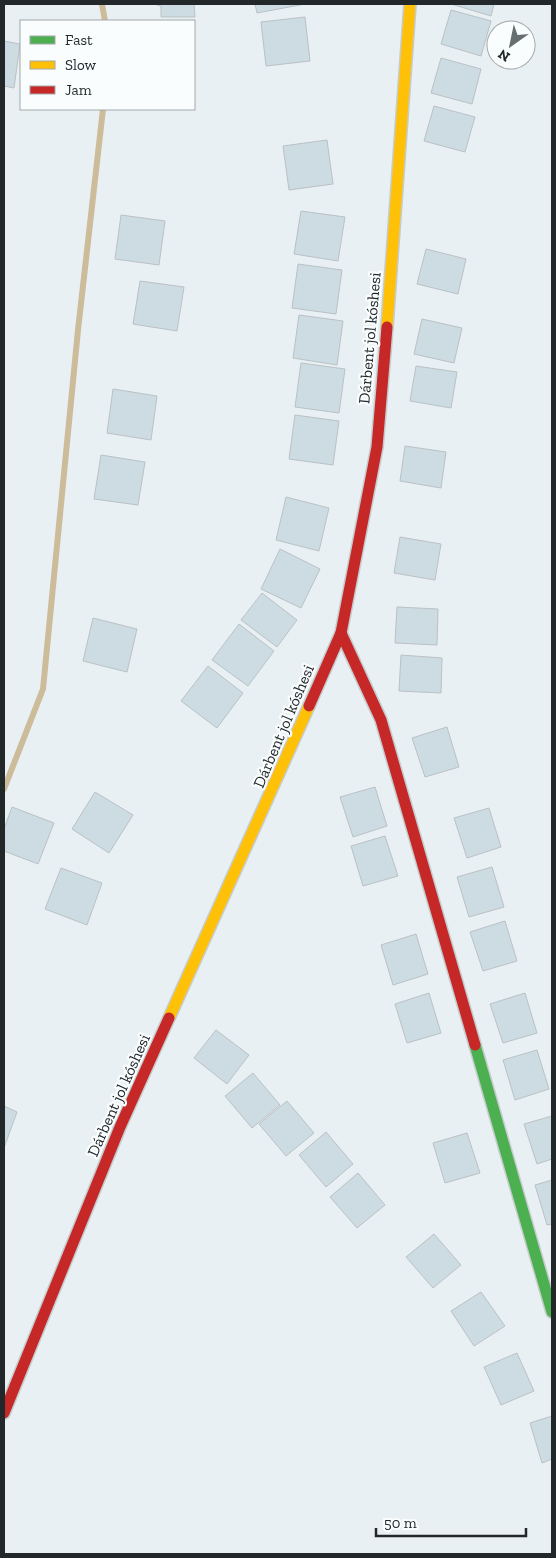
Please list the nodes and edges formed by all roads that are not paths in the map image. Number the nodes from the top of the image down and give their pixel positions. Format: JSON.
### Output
{"nodes":[{"id":1,"x":410,"y":4,"type":"edge"},
{"id":2,"x":341,"y":633,"type":"junction"},
{"id":3,"x":552,"y":1312,"type":"edge"},
{"id":4,"x":4,"y":1413,"type":"edge"}],
"edges":[{"from":1,"to":2,"type":"main road","name":"Dárbent jol kóshesi"},
{"from":2,"to":3,"type":"main road"},
{"from":2,"to":4,"type":"main road","name":"Dárbent jol kóshesi"}]}
